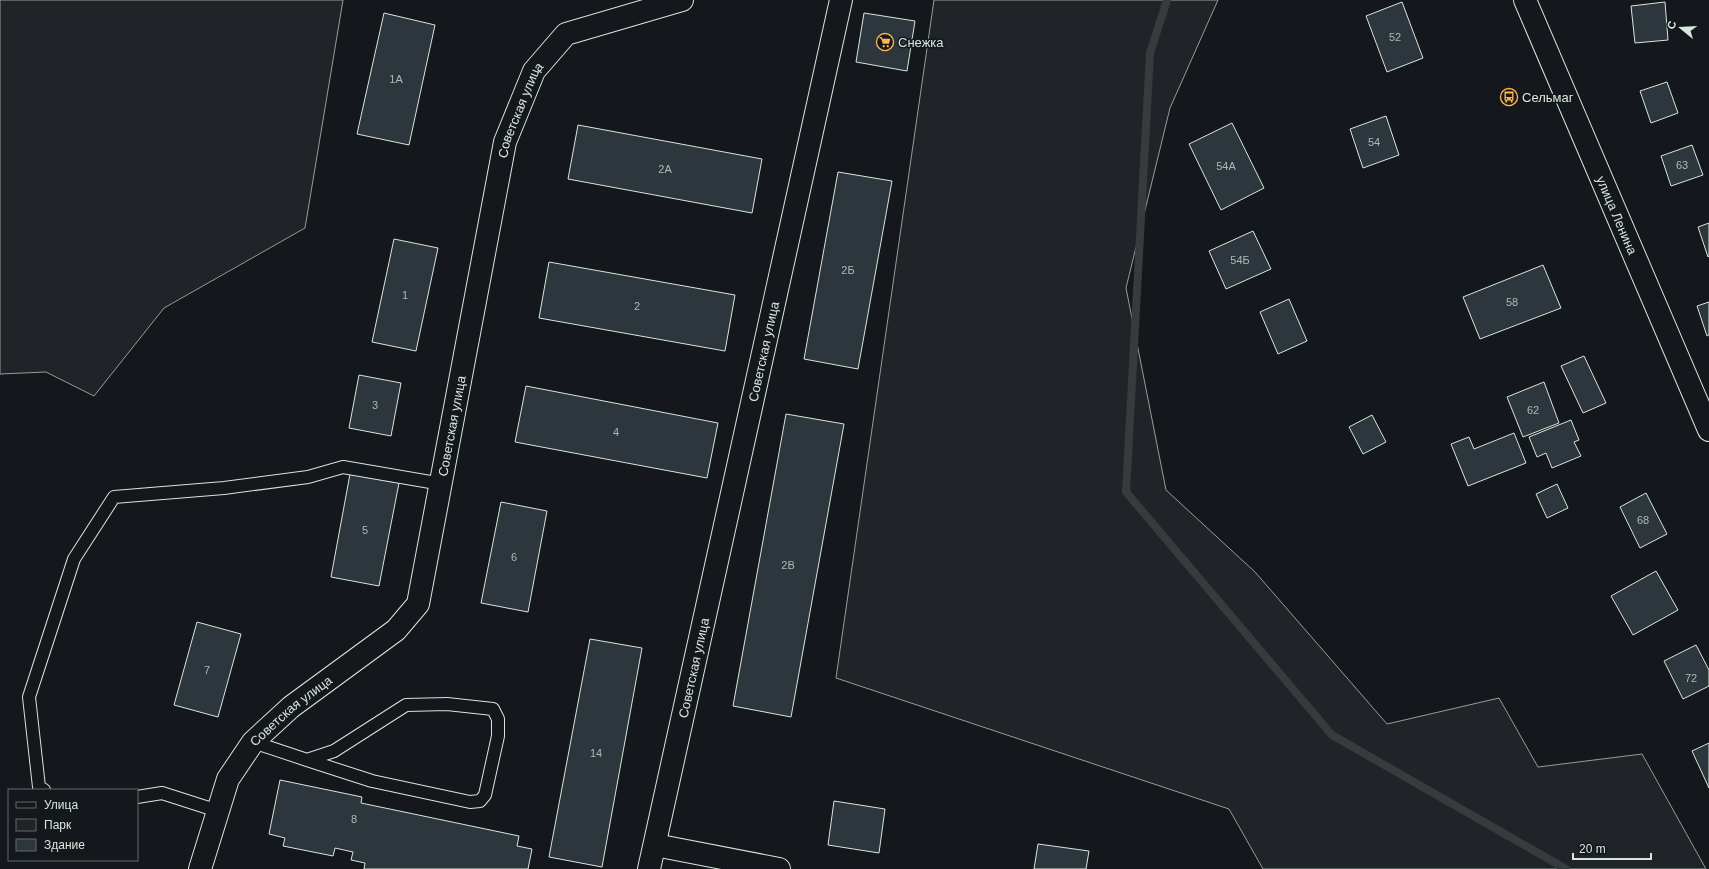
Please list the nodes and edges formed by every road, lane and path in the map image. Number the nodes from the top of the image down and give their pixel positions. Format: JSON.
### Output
{"nodes":[{"id":1,"x":682,"y":0,"type":"edge"},
{"id":2,"x":841,"y":0,"type":"edge"},
{"id":3,"x":1525,"y":0,"type":"edge"},
{"id":4,"x":1709,"y":430,"type":"edge"},
{"id":5,"x":442,"y":484,"type":"junction"},
{"id":6,"x":253,"y":742,"type":"junction"},
{"id":7,"x":307,"y":760,"type":"junction"},
{"id":8,"x":42,"y":789,"type":"edge"},
{"id":9,"x":138,"y":797,"type":"edge"},
{"id":10,"x":218,"y":811,"type":"junction"},
{"id":11,"x":655,"y":845,"type":"junction"},
{"id":12,"x":200,"y":869,"type":"edge"},
{"id":13,"x":649,"y":869,"type":"edge"},
{"id":14,"x":779,"y":869,"type":"edge"}],
"edges":[{"from":1,"to":5,"type":"street","name":"Советская улица"},
{"from":2,"to":11,"type":"street","name":"Советская улица"},
{"from":3,"to":4,"type":"street","name":"улица Ленина"},
{"from":5,"to":6,"type":"street","name":"Советская улица"},
{"from":5,"to":8,"type":"lane"},
{"from":6,"to":7,"type":"lane"},
{"from":6,"to":10,"type":"street","name":"Советская улица"},
{"from":7,"to":7,"type":"lane"},
{"from":9,"to":10,"type":"lane"},
{"from":10,"to":12,"type":"street","name":"Советская улица"},
{"from":11,"to":13,"type":"street","name":"Советская улица"},
{"from":11,"to":14,"type":"street"}]}
